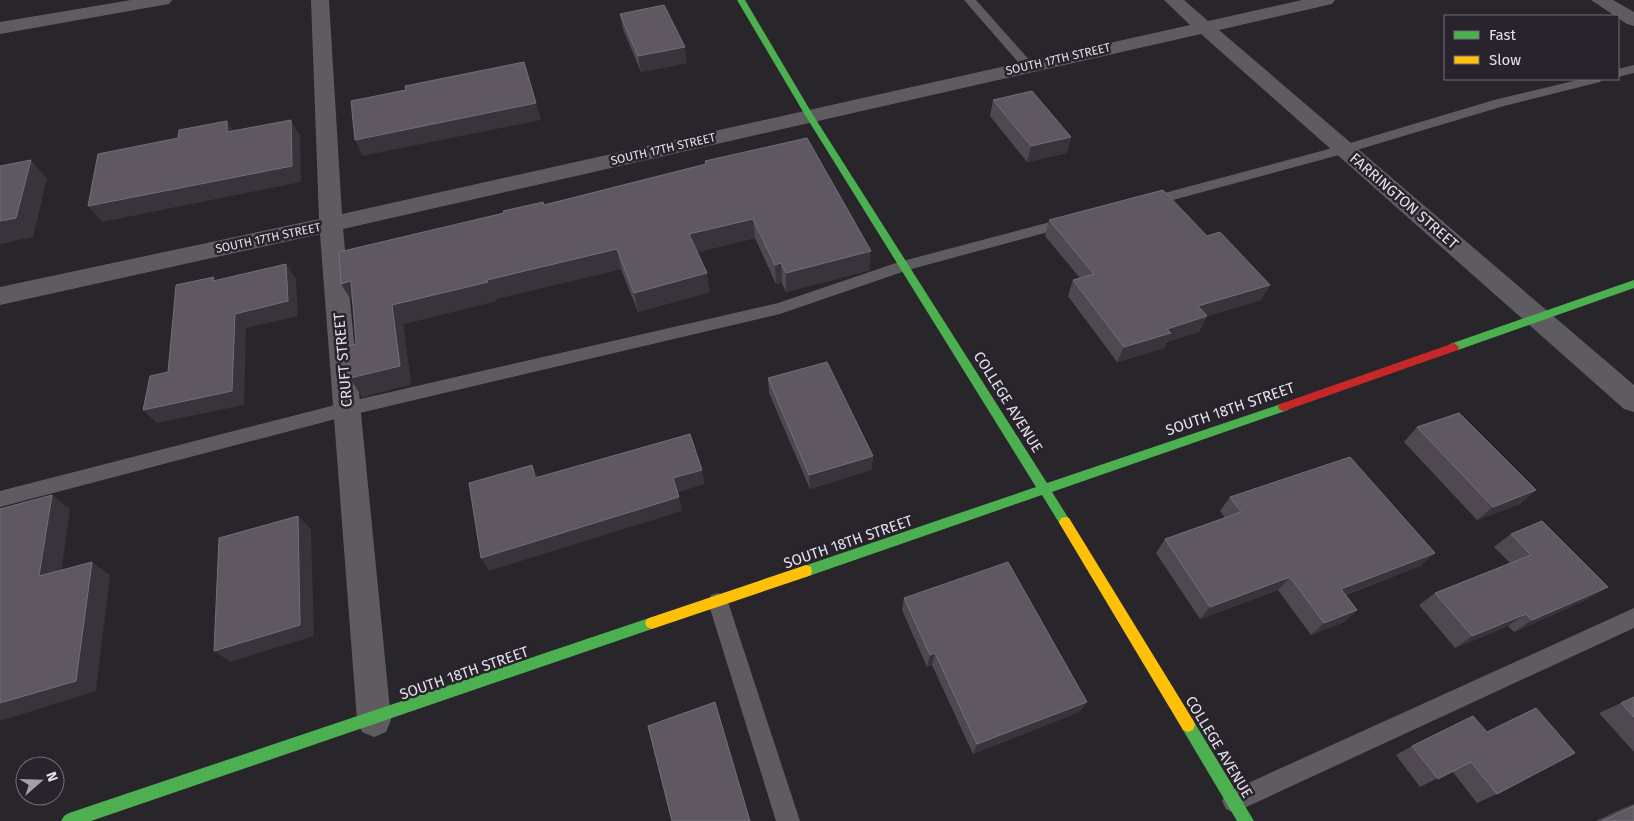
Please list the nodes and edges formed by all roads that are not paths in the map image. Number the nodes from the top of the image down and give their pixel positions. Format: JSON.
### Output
{"nodes":[{"id":1,"x":163,"y":0,"type":"edge"},
{"id":2,"x":320,"y":0,"type":"edge"},
{"id":3,"x":742,"y":0,"type":"edge"},
{"id":4,"x":970,"y":0,"type":"edge"},
{"id":5,"x":1173,"y":0,"type":"edge"},
{"id":6,"x":1326,"y":0,"type":"edge"},
{"id":7,"x":1600,"y":0,"type":"edge"},
{"id":8,"x":1634,"y":20,"type":"edge"},
{"id":9,"x":1203,"y":26,"type":"junction"},
{"id":10,"x":0,"y":28,"type":"edge"},
{"id":11,"x":1028,"y":66,"type":"junction"},
{"id":12,"x":1634,"y":69,"type":"edge"},
{"id":13,"x":1619,"y":73,"type":"edge"},
{"id":14,"x":1592,"y":80,"type":"edge"},
{"id":15,"x":809,"y":115,"type":"junction"},
{"id":16,"x":1345,"y":150,"type":"junction"},
{"id":17,"x":1134,"y":205,"type":"edge"},
{"id":18,"x":1086,"y":218,"type":"edge"},
{"id":19,"x":331,"y":224,"type":"junction"},
{"id":20,"x":904,"y":266,"type":"junction"},
{"id":21,"x":1634,"y":284,"type":"edge"},
{"id":22,"x":0,"y":296,"type":"edge"},
{"id":23,"x":1537,"y":317,"type":"junction"},
{"id":24,"x":1634,"y":401,"type":"edge"},
{"id":25,"x":347,"y":409,"type":"junction"},
{"id":26,"x":1046,"y":490,"type":"junction"},
{"id":27,"x":0,"y":499,"type":"edge"},
{"id":28,"x":718,"y":602,"type":"junction"},
{"id":29,"x":1634,"y":618,"type":"edge"},
{"id":30,"x":374,"y":720,"type":"junction"},
{"id":31,"x":1234,"y":801,"type":"junction"},
{"id":32,"x":69,"y":821,"type":"edge"},
{"id":33,"x":788,"y":821,"type":"edge"},
{"id":34,"x":1246,"y":821,"type":"edge"}],
"edges":[{"from":1,"to":10,"type":"street"},
{"from":2,"to":19,"type":"street","name":"CRUFT STREET"},
{"from":3,"to":15,"type":"street","name":"COLLEGE AVENUE"},
{"from":4,"to":11,"type":"lane"},
{"from":5,"to":9,"type":"street","name":"FARRINGTON STREET"},
{"from":6,"to":9,"type":"street","name":"SOUTH 17TH STREET"},
{"from":7,"to":8,"type":"street"},
{"from":9,"to":11,"type":"street","name":"SOUTH 17TH STREET"},
{"from":9,"to":16,"type":"street","name":"FARRINGTON STREET"},
{"from":11,"to":15,"type":"street","name":"SOUTH 17TH STREET"},
{"from":12,"to":13,"type":"lane"},
{"from":14,"to":16,"type":"lane"},
{"from":15,"to":19,"type":"street","name":"SOUTH 17TH STREET"},
{"from":15,"to":20,"type":"street","name":"COLLEGE AVENUE"},
{"from":16,"to":17,"type":"lane"},
{"from":16,"to":23,"type":"street","name":"FARRINGTON STREET"},
{"from":18,"to":20,"type":"lane"},
{"from":19,"to":22,"type":"street","name":"SOUTH 17TH STREET"},
{"from":19,"to":25,"type":"street","name":"CRUFT STREET"},
{"from":20,"to":25,"type":"lane"},
{"from":20,"to":26,"type":"street","name":"COLLEGE AVENUE"},
{"from":21,"to":23,"type":"street","name":"SOUTH 18TH STREET"},
{"from":23,"to":24,"type":"street","name":"FARRINGTON STREET"},
{"from":23,"to":26,"type":"street","name":"SOUTH 18TH STREET"},
{"from":25,"to":27,"type":"lane"},
{"from":25,"to":30,"type":"street","name":"CRUFT STREET"},
{"from":26,"to":28,"type":"street","name":"SOUTH 18TH STREET"},
{"from":26,"to":31,"type":"street","name":"COLLEGE AVENUE"},
{"from":28,"to":30,"type":"street","name":"SOUTH 18TH STREET"},
{"from":28,"to":33,"type":"lane"},
{"from":29,"to":31,"type":"lane"},
{"from":30,"to":32,"type":"street","name":"SOUTH 18TH STREET"},
{"from":31,"to":34,"type":"street","name":"COLLEGE AVENUE"}]}
